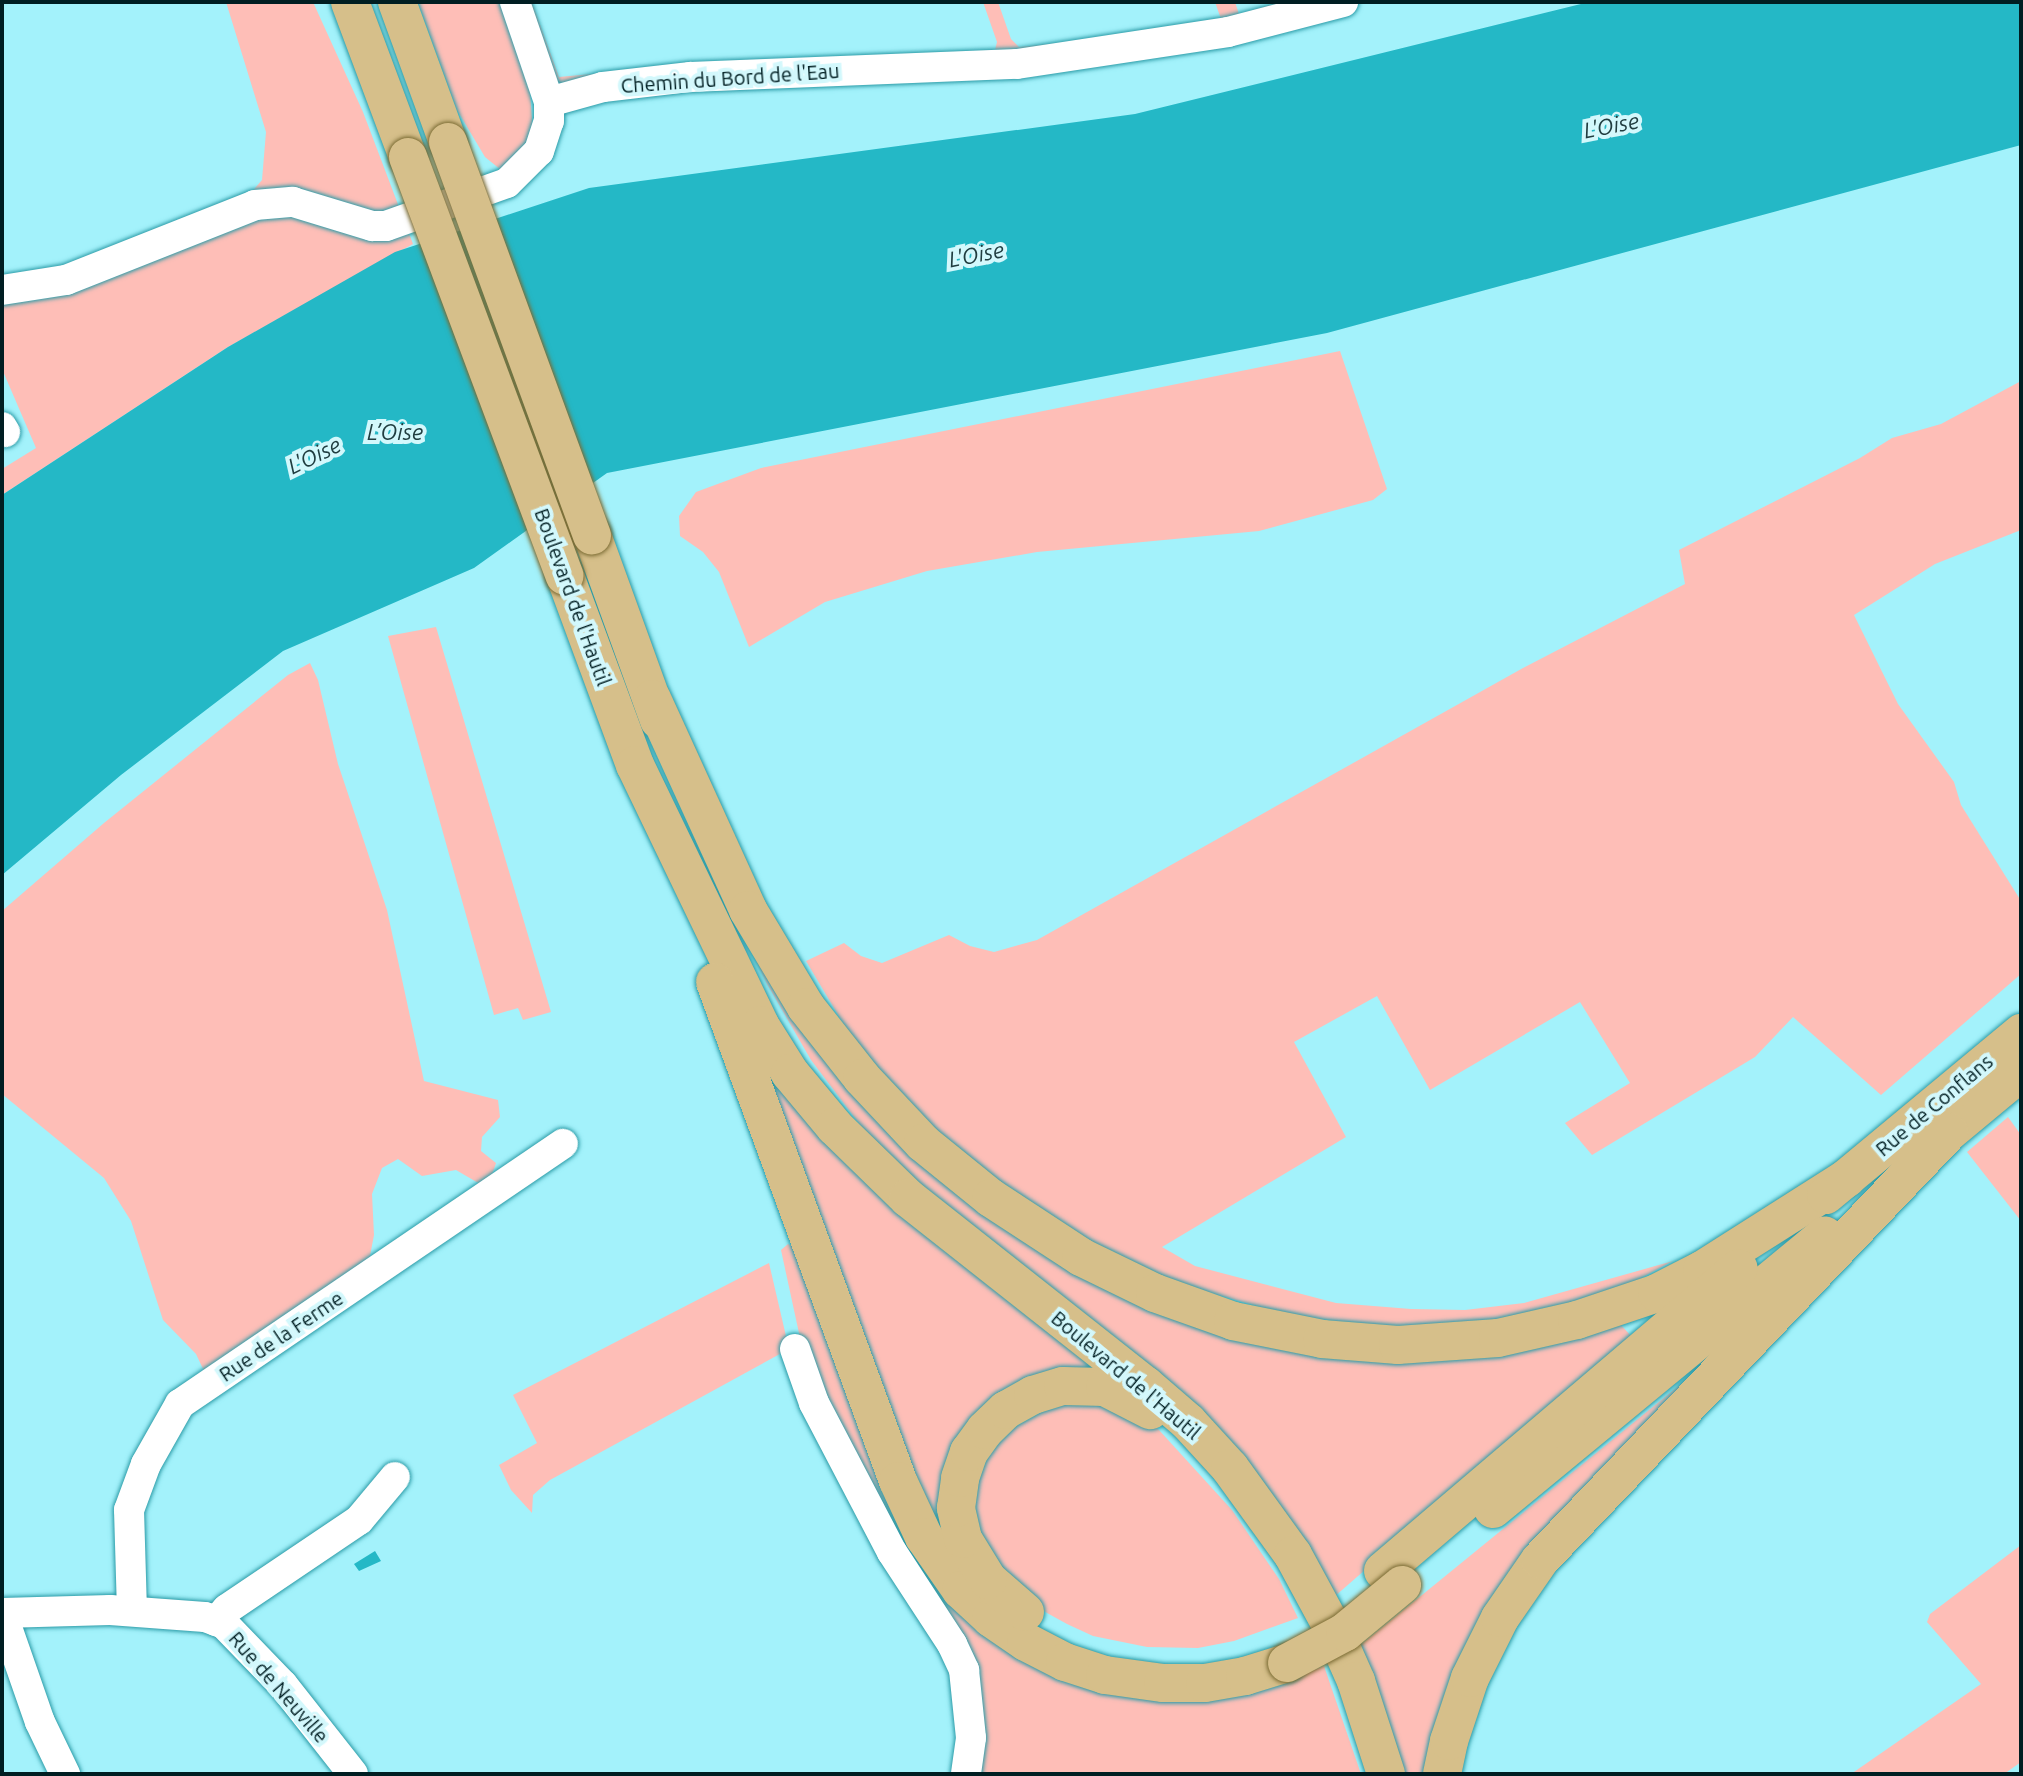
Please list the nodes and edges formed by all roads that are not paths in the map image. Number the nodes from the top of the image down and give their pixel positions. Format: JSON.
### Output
{"nodes":[{"id":1,"x":350,"y":2,"type":"edge"},
{"id":2,"x":397,"y":2,"type":"edge"},
{"id":3,"x":515,"y":2,"type":"edge"},
{"id":4,"x":1343,"y":2,"type":"edge"},
{"id":5,"x":549,"y":102,"type":"junction"},
{"id":6,"x":2,"y":290,"type":"edge"},
{"id":7,"x":652,"y":699,"type":"junction"},
{"id":8,"x":635,"y":765,"type":"junction"},
{"id":9,"x":2021,"y":1033,"type":"edge"},
{"id":10,"x":2021,"y":1072,"type":"edge"},
{"id":11,"x":1949,"y":1132,"type":"junction"},
{"id":12,"x":563,"y":1144,"type":"dead end"},
{"id":13,"x":864,"y":1155,"type":"junction"},
{"id":14,"x":1847,"y":1178,"type":"junction"},
{"id":15,"x":795,"y":1349,"type":"dead end"},
{"id":16,"x":1230,"y":1468,"type":"junction"},
{"id":17,"x":395,"y":1477,"type":"dead end"},
{"id":18,"x":1392,"y":1578,"type":"junction"},
{"id":19,"x":132,"y":1611,"type":"junction"},
{"id":20,"x":2,"y":1613,"type":"edge"},
{"id":21,"x":216,"y":1621,"type":"junction"},
{"id":22,"x":1284,"y":1652,"type":"junction"},
{"id":23,"x":65,"y":1774,"type":"edge"},
{"id":24,"x":353,"y":1774,"type":"edge"},
{"id":25,"x":966,"y":1774,"type":"edge"},
{"id":26,"x":1386,"y":1774,"type":"edge"},
{"id":27,"x":1442,"y":1774,"type":"edge"}],
"edges":[{"from":1,"to":8,"type":"main road","name":"Boulevard de l'Hautil","bridge":true},
{"from":2,"to":7,"type":"main road","name":"Boulevard de l'Hautil","bridge":true},
{"from":3,"to":5,"type":"street"},
{"from":4,"to":5,"type":"street","name":"Chemin du Bord de l'Eau"},
{"from":5,"to":6,"type":"street"},
{"from":7,"to":13,"type":"main road","name":"Boulevard de l'Hautil"},
{"from":7,"to":14,"type":"main road"},
{"from":8,"to":13,"type":"main road","name":"Boulevard de l'Hautil"},
{"from":8,"to":22,"type":"main road"},
{"from":9,"to":14,"type":"main road","name":"Rue de Conflans"},
{"from":10,"to":11,"type":"main road","name":"Rue de Conflans"},
{"from":11,"to":18,"type":"main road"},
{"from":11,"to":27,"type":"main road"},
{"from":12,"to":19,"type":"street","name":"Rue de la Ferme"},
{"from":13,"to":16,"type":"main road","name":"Boulevard de l'Hautil"},
{"from":14,"to":18,"type":"main road"},
{"from":15,"to":25,"type":"street"},
{"from":16,"to":22,"type":"main road"},
{"from":16,"to":26,"type":"main road","name":"Boulevard de l'Hautil"},
{"from":17,"to":21,"type":"street"},
{"from":18,"to":22,"type":"main road","bridge":true},
{"from":19,"to":20,"type":"street","name":"Rue de Neuville"},
{"from":19,"to":21,"type":"street","name":"Rue de Neuville"},
{"from":20,"to":23,"type":"street"},
{"from":21,"to":24,"type":"street","name":"Rue de Neuville"}]}
